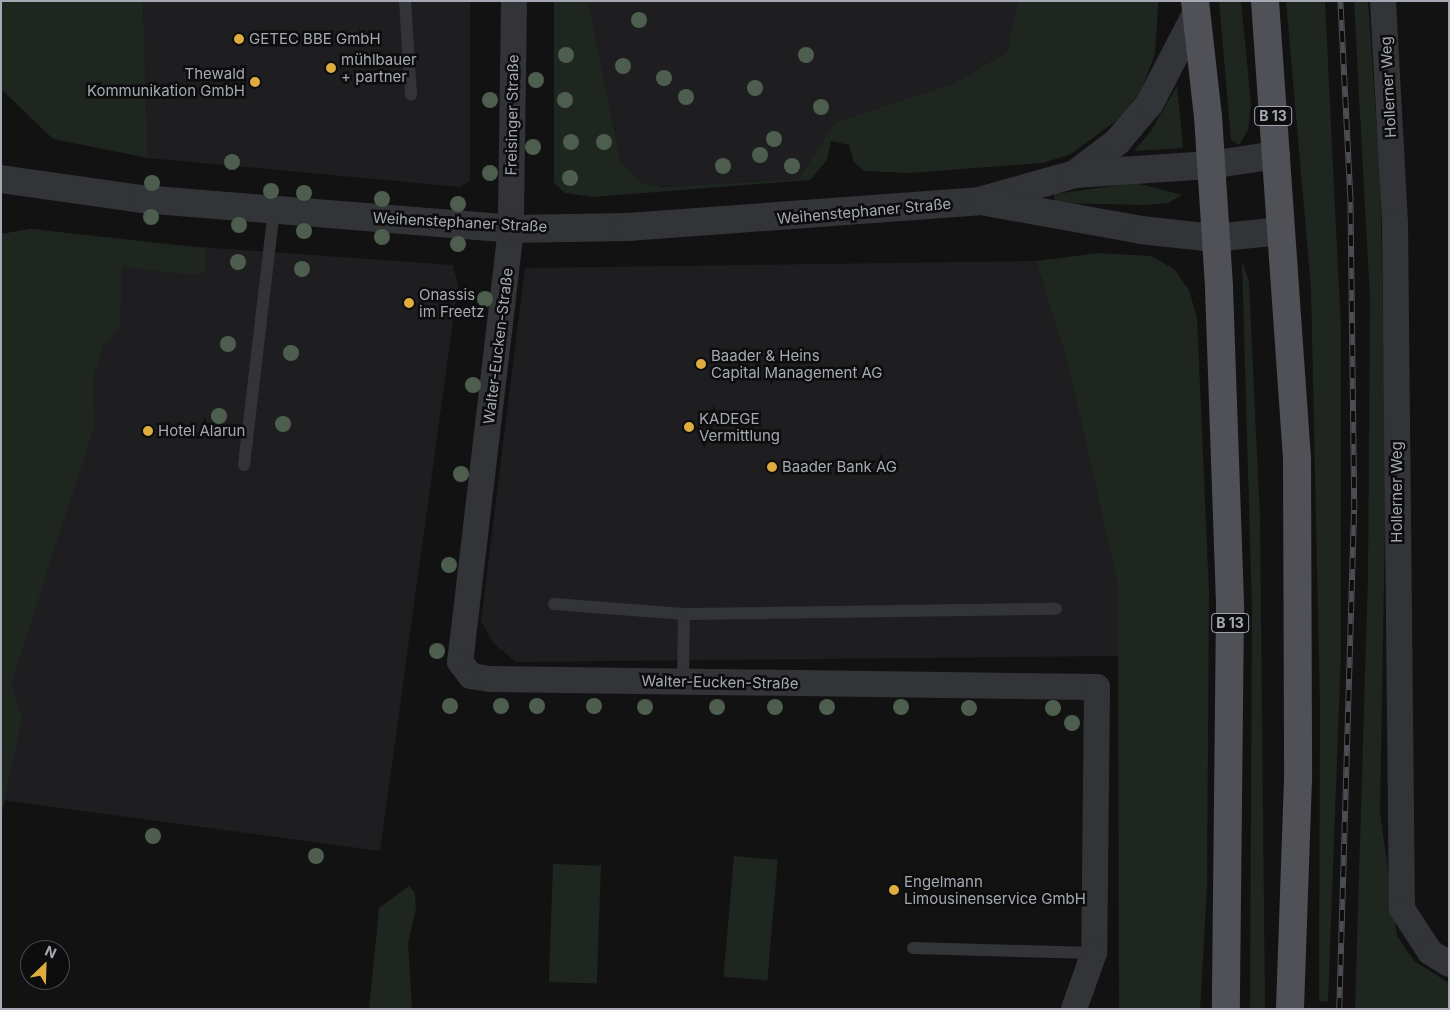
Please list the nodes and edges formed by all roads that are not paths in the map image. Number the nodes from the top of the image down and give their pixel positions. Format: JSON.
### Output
{"nodes":[{"id":1,"x":405,"y":1,"type":"edge"},
{"id":2,"x":514,"y":1,"type":"edge"},
{"id":3,"x":1265,"y":1,"type":"edge"},
{"id":4,"x":1383,"y":1,"type":"edge"},
{"id":5,"x":1196,"y":8,"type":"edge"},
{"id":6,"x":411,"y":95,"type":"dead end"},
{"id":7,"x":1276,"y":155,"type":"junction"},
{"id":8,"x":1210,"y":165,"type":"junction"},
{"id":9,"x":1075,"y":174,"type":"junction"},
{"id":10,"x":1,"y":179,"type":"edge"},
{"id":11,"x":979,"y":201,"type":"junction"},
{"id":12,"x":274,"y":210,"type":"junction"},
{"id":13,"x":511,"y":229,"type":"junction"},
{"id":14,"x":1281,"y":230,"type":"junction"},
{"id":15,"x":1214,"y":238,"type":"junction"},
{"id":16,"x":244,"y":465,"type":"dead end"},
{"id":17,"x":554,"y":604,"type":"dead end"},
{"id":18,"x":1056,"y":609,"type":"dead end"},
{"id":19,"x":684,"y":614,"type":"junction"},
{"id":20,"x":683,"y":682,"type":"junction"},
{"id":21,"x":913,"y":948,"type":"dead end"},
{"id":22,"x":1094,"y":953,"type":"junction"},
{"id":23,"x":1449,"y":964,"type":"edge"},
{"id":24,"x":1074,"y":1009,"type":"edge"},
{"id":25,"x":1226,"y":1009,"type":"edge"},
{"id":26,"x":1290,"y":1009,"type":"edge"}],
"edges":[{"from":1,"to":6,"type":"lane"},
{"from":2,"to":13,"type":"street","name":"Freisinger Straße"},
{"from":3,"to":7,"type":"main road","number":"B 13"},
{"from":4,"to":23,"type":"street","name":"Hollerner Weg"},
{"from":5,"to":8,"type":"main road","number":"B 13"},
{"from":5,"to":9,"type":"street","name":"Weihenstephaner Straße","number":"B 13"},
{"from":7,"to":8,"type":"street","name":"Weihenstephaner Straße"},
{"from":7,"to":14,"type":"main road","number":"B 13"},
{"from":8,"to":9,"type":"street","name":"Weihenstephaner Straße"},
{"from":8,"to":15,"type":"main road","number":"B 13"},
{"from":9,"to":11,"type":"street","name":"Weihenstephaner Straße"},
{"from":10,"to":12,"type":"street","name":"Weihenstephaner Straße"},
{"from":11,"to":13,"type":"street","name":"Weihenstephaner Straße"},
{"from":11,"to":15,"type":"street","name":"Weihenstephaner Straße"},
{"from":12,"to":13,"type":"street","name":"Weihenstephaner Straße"},
{"from":12,"to":16,"type":"lane"},
{"from":13,"to":20,"type":"street","name":"Walter-Eucken-Straße"},
{"from":14,"to":15,"type":"street","name":"Weihenstephaner Straße"},
{"from":14,"to":26,"type":"main road","number":"B 13"},
{"from":15,"to":25,"type":"main road","number":"B 13"},
{"from":17,"to":19,"type":"lane"},
{"from":18,"to":19,"type":"lane"},
{"from":19,"to":20,"type":"lane"},
{"from":20,"to":22,"type":"street","name":"Walter-Eucken-Straße"},
{"from":21,"to":22,"type":"lane"},
{"from":22,"to":24,"type":"street","name":"Walter-Eucken-Straße"}]}
